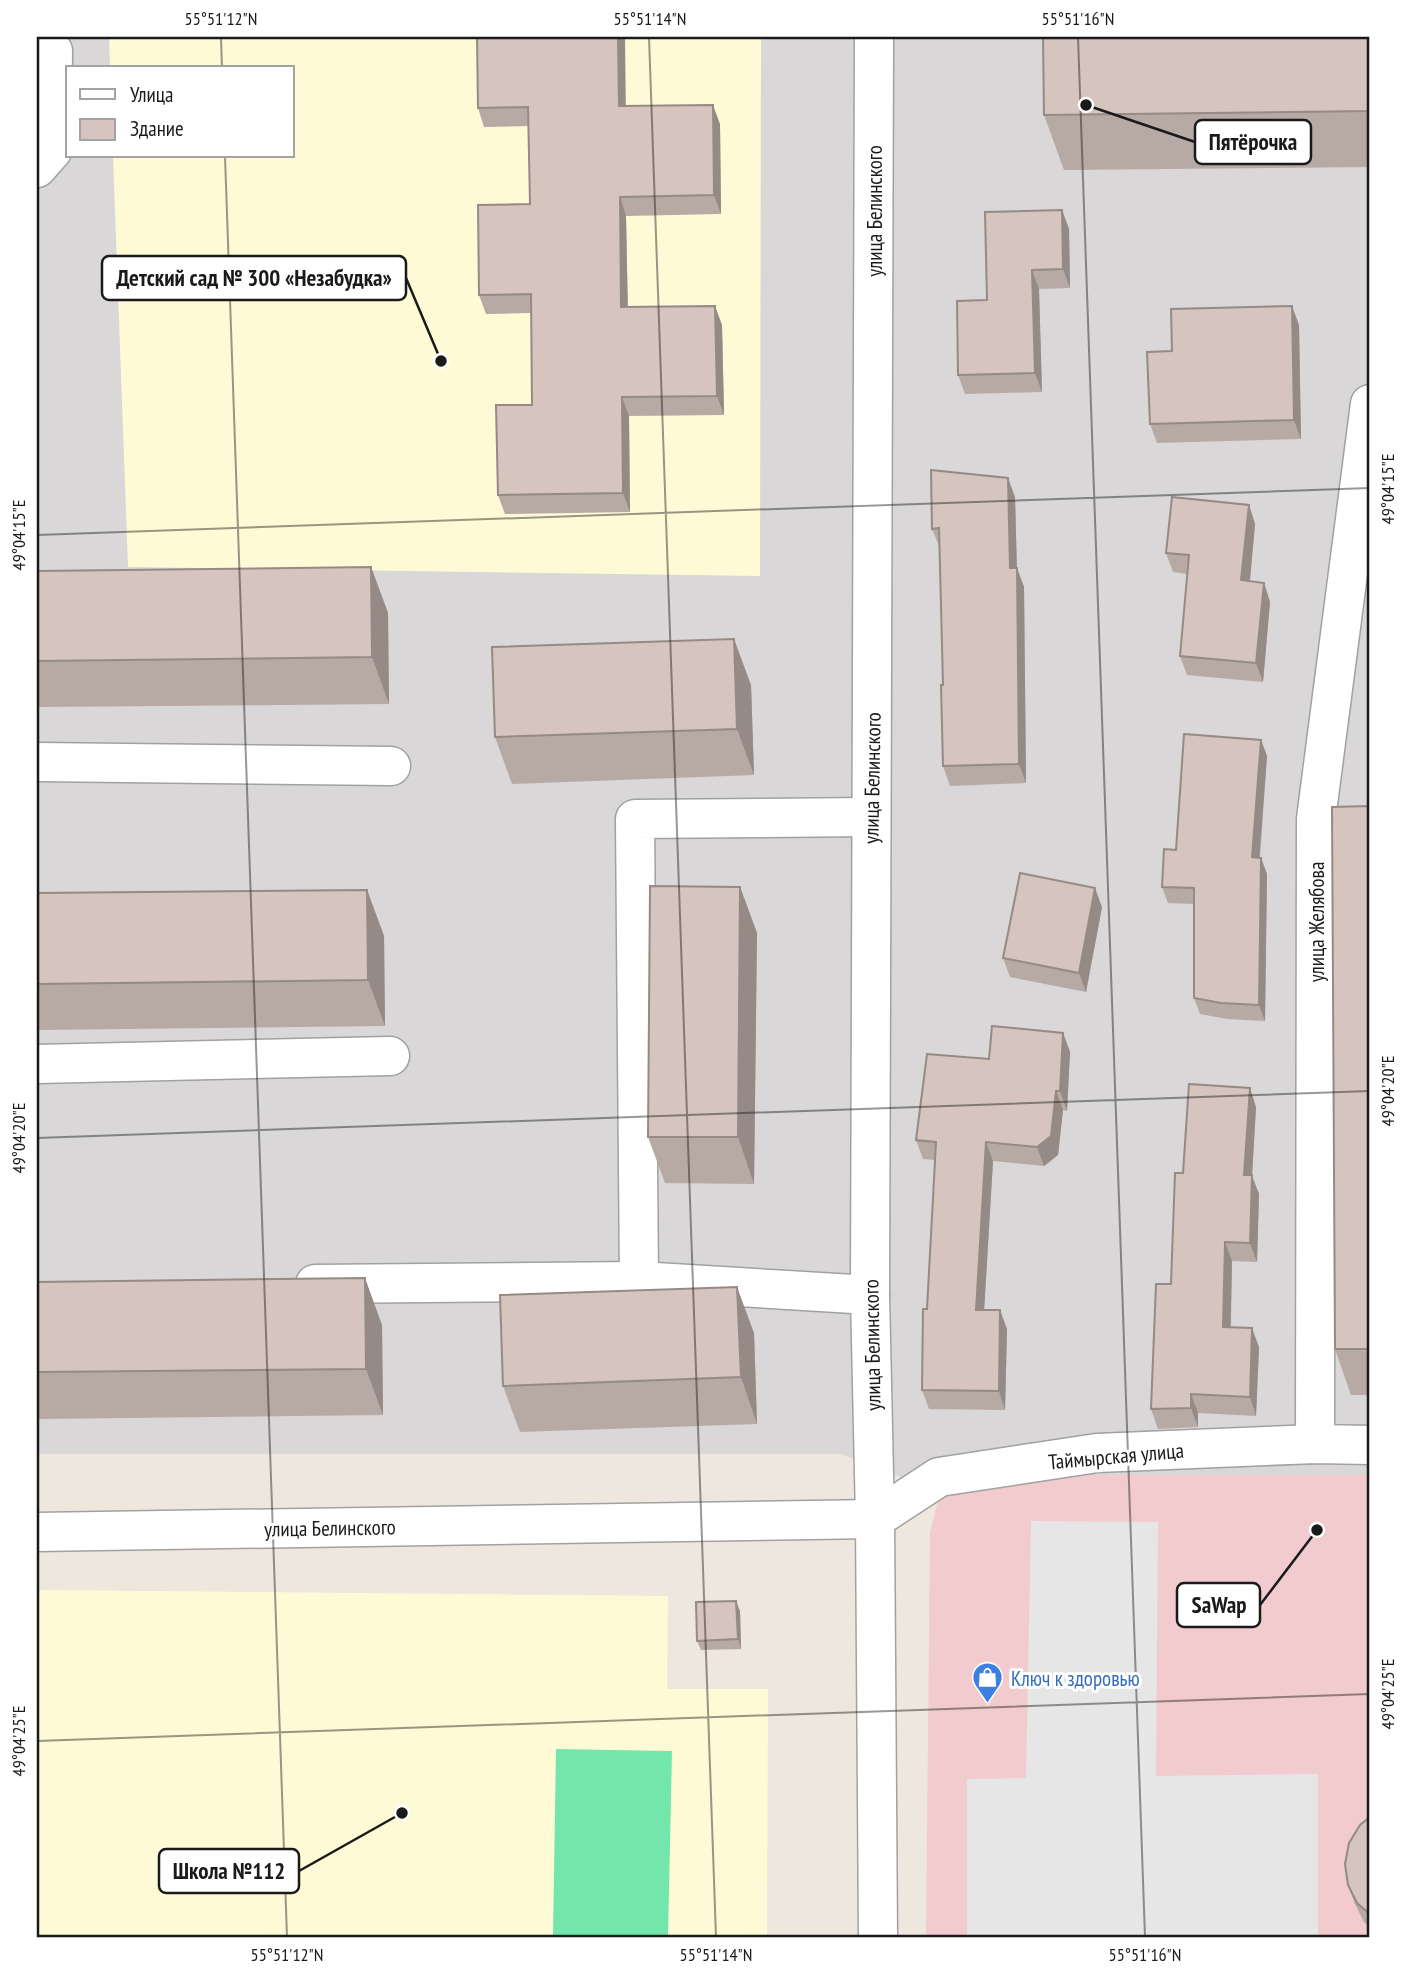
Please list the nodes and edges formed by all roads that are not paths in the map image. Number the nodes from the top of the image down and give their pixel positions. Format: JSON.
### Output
{"nodes":[{"id":1,"x":42,"y":37,"type":"edge"},
{"id":2,"x":873,"y":37,"type":"edge"},
{"id":3,"x":37,"y":168,"type":"edge"},
{"id":4,"x":1370,"y":404,"type":"edge"},
{"id":5,"x":37,"y":762,"type":"edge"},
{"id":6,"x":391,"y":766,"type":"dead end"},
{"id":7,"x":871,"y":817,"type":"junction"},
{"id":8,"x":1316,"y":819,"type":"junction"},
{"id":9,"x":1357,"y":820,"type":"edge"},
{"id":10,"x":390,"y":1056,"type":"dead end"},
{"id":11,"x":37,"y":1064,"type":"edge"},
{"id":12,"x":639,"y":1281,"type":"junction"},
{"id":13,"x":274,"y":1284,"type":"edge"},
{"id":14,"x":870,"y":1295,"type":"junction"},
{"id":15,"x":1315,"y":1444,"type":"junction"},
{"id":16,"x":1370,"y":1445,"type":"edge"},
{"id":17,"x":875,"y":1519,"type":"junction"},
{"id":18,"x":37,"y":1532,"type":"edge"},
{"id":19,"x":878,"y":1937,"type":"edge"}],
"edges":[{"from":1,"to":3,"type":"street"},
{"from":2,"to":7,"type":"street","name":"улица Белинского"},
{"from":4,"to":8,"type":"street","name":"улица Желябова"},
{"from":5,"to":6,"type":"street"},
{"from":7,"to":12,"type":"street"},
{"from":7,"to":14,"type":"street","name":"улица Белинского"},
{"from":8,"to":9,"type":"street"},
{"from":8,"to":15,"type":"street","name":"улица Желябова"},
{"from":10,"to":11,"type":"street"},
{"from":12,"to":13,"type":"street"},
{"from":12,"to":14,"type":"street"},
{"from":14,"to":17,"type":"street","name":"улица Белинского"},
{"from":15,"to":16,"type":"street","name":"Таймырская улица"},
{"from":15,"to":17,"type":"street","name":"Таймырская улица"},
{"from":17,"to":18,"type":"street","name":"улица Белинского"},
{"from":17,"to":19,"type":"street","name":"улица Белинского"}]}
